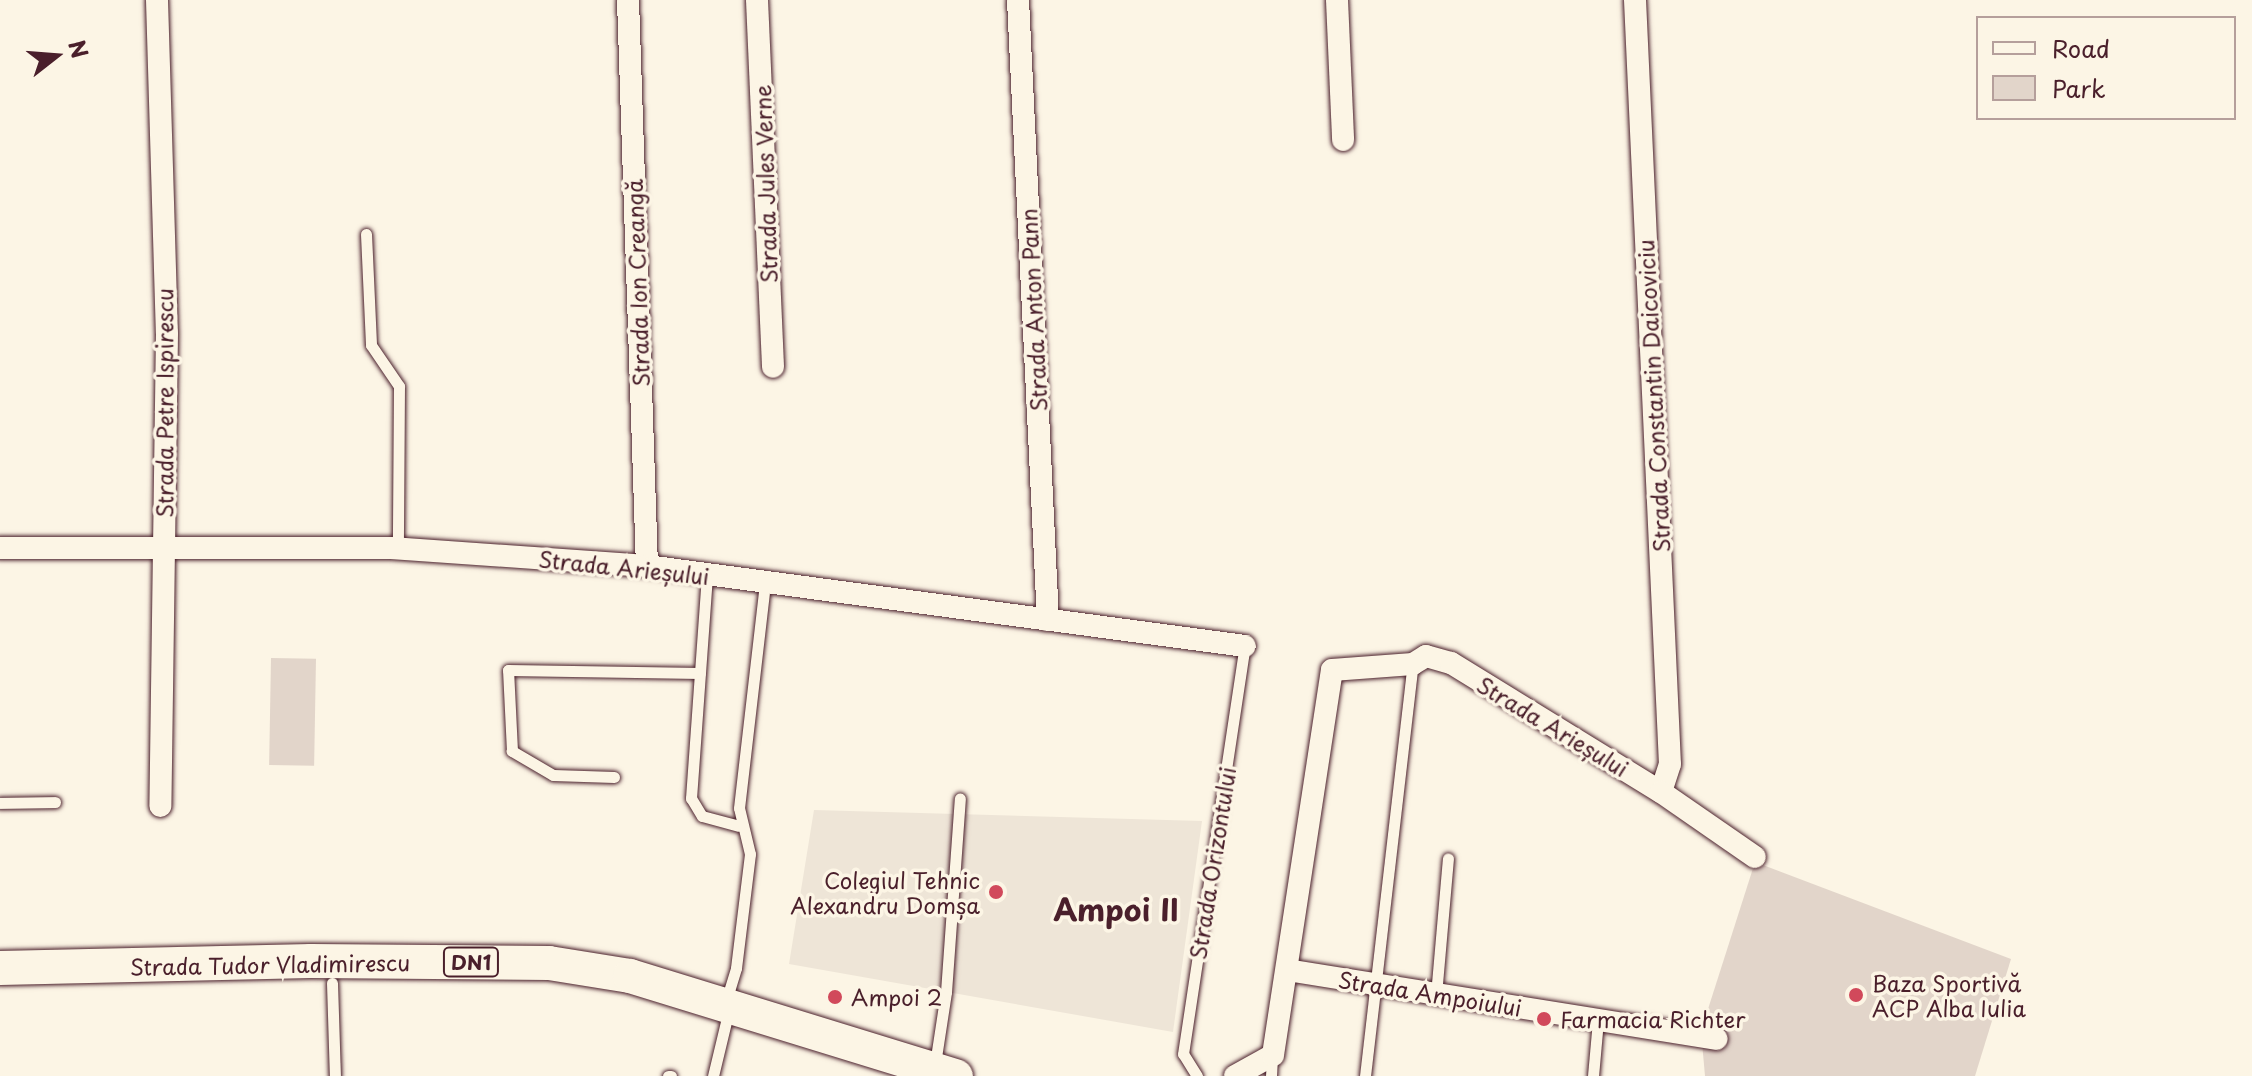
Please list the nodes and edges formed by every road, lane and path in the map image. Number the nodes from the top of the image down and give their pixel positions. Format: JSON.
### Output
{"nodes":[{"id":1,"x":157,"y":0,"type":"edge"},
{"id":2,"x":628,"y":0,"type":"edge"},
{"id":3,"x":757,"y":0,"type":"edge"},
{"id":4,"x":1018,"y":0,"type":"edge"},
{"id":5,"x":1337,"y":0,"type":"edge"},
{"id":6,"x":1635,"y":0,"type":"edge"},
{"id":7,"x":1343,"y":140,"type":"dead end"},
{"id":8,"x":366,"y":234,"type":"dead end"},
{"id":9,"x":773,"y":367,"type":"dead end"},
{"id":10,"x":0,"y":548,"type":"edge"},
{"id":11,"x":163,"y":548,"type":"junction"},
{"id":12,"x":398,"y":548,"type":"junction"},
{"id":13,"x":647,"y":566,"type":"junction"},
{"id":14,"x":707,"y":575,"type":"junction"},
{"id":15,"x":765,"y":583,"type":"junction"},
{"id":16,"x":1048,"y":620,"type":"junction"},
{"id":17,"x":1245,"y":646,"type":"joint"},
{"id":18,"x":1413,"y":664,"type":"junction"},
{"id":19,"x":700,"y":673,"type":"junction"},
{"id":20,"x":614,"y":777,"type":"dead end"},
{"id":21,"x":1661,"y":792,"type":"junction"},
{"id":22,"x":960,"y":799,"type":"dead end"},
{"id":23,"x":55,"y":802,"type":"dead end"},
{"id":24,"x":0,"y":803,"type":"edge"},
{"id":25,"x":160,"y":806,"type":"dead end"},
{"id":26,"x":739,"y":826,"type":"junction"},
{"id":27,"x":1755,"y":857,"type":"dead end"},
{"id":28,"x":1448,"y":859,"type":"dead end"},
{"id":29,"x":0,"y":968,"type":"edge"},
{"id":30,"x":1287,"y":970,"type":"junction"},
{"id":31,"x":332,"y":983,"type":"junction"},
{"id":32,"x":1377,"y":986,"type":"junction"},
{"id":33,"x":0,"y":989,"type":"edge"},
{"id":34,"x":1436,"y":995,"type":"junction"},
{"id":35,"x":726,"y":1012,"type":"junction"},
{"id":36,"x":1598,"y":1020,"type":"junction"},
{"id":37,"x":1716,"y":1039,"type":"dead end"},
{"id":38,"x":1272,"y":1065,"type":"edge"},
{"id":39,"x":945,"y":1072,"type":"edge"},
{"id":40,"x":335,"y":1076,"type":"edge"},
{"id":41,"x":713,"y":1076,"type":"edge"},
{"id":42,"x":898,"y":1076,"type":"edge"},
{"id":43,"x":1197,"y":1076,"type":"edge"},
{"id":44,"x":1235,"y":1076,"type":"edge"},
{"id":45,"x":1365,"y":1076,"type":"edge"},
{"id":46,"x":1593,"y":1076,"type":"edge"}],
"edges":[{"from":1,"to":11,"type":"street","name":"Strada Petre Ispirescu"},
{"from":2,"to":13,"type":"street","name":"Strada Ion Creangă"},
{"from":3,"to":9,"type":"street","name":"Strada Jules Verne"},
{"from":4,"to":16,"type":"street","name":"Strada Anton Pann"},
{"from":5,"to":7,"type":"street"},
{"from":6,"to":21,"type":"street","name":"Strada Constantin Daicoviciu"},
{"from":8,"to":12,"type":"lane"},
{"from":10,"to":11,"type":"street","name":"Strada Arieșului"},
{"from":11,"to":12,"type":"street","name":"Strada Arieșului"},
{"from":11,"to":25,"type":"street","name":"Strada Petre Ispirescu"},
{"from":12,"to":13,"type":"street","name":"Strada Arieșului"},
{"from":13,"to":14,"type":"street","name":"Strada Arieșului"},
{"from":14,"to":15,"type":"street","name":"Strada Arieșului"},
{"from":14,"to":19,"type":"lane"},
{"from":15,"to":16,"type":"street","name":"Strada Arieșului"},
{"from":15,"to":26,"type":"lane"},
{"from":16,"to":17,"type":"street","name":"Strada Arieșului"},
{"from":17,"to":43,"type":"lane","name":"Strada Orizontului"},
{"from":18,"to":21,"type":"street","name":"Strada Arieșului"},
{"from":18,"to":30,"type":"street","name":"Strada Arieșului"},
{"from":18,"to":32,"type":"lane"},
{"from":19,"to":20,"type":"lane"},
{"from":19,"to":26,"type":"lane"},
{"from":21,"to":27,"type":"street","name":"Strada Arieșului"},
{"from":22,"to":39,"type":"lane"},
{"from":23,"to":24,"type":"lane"},
{"from":26,"to":35,"type":"lane"},
{"from":28,"to":34,"type":"lane"},
{"from":29,"to":35,"type":"main road","name":"Strada Tudor Vladimirescu","number":"DN1"},
{"from":30,"to":32,"type":"street","name":"Strada Ampoiului"},
{"from":30,"to":38,"type":"street"},
{"from":31,"to":33,"type":"main road","name":"Strada Tudor Vladimirescu","number":"DN1"},
{"from":31,"to":35,"type":"main road","name":"Strada Tudor Vladimirescu","number":"DN1"},
{"from":31,"to":40,"type":"lane"},
{"from":32,"to":34,"type":"street","name":"Strada Ampoiului"},
{"from":32,"to":45,"type":"lane"},
{"from":34,"to":36,"type":"street","name":"Strada Ampoiului"},
{"from":35,"to":39,"type":"main road","name":"Strada Tudor Vladimirescu","number":"DN1"},
{"from":35,"to":41,"type":"lane"},
{"from":35,"to":42,"type":"main road","name":"Strada Tudor Vladimirescu","number":"DN1"},
{"from":36,"to":37,"type":"street","name":"Strada Ampoiului"},
{"from":36,"to":46,"type":"lane"},
{"from":38,"to":44,"type":"street"}]}
